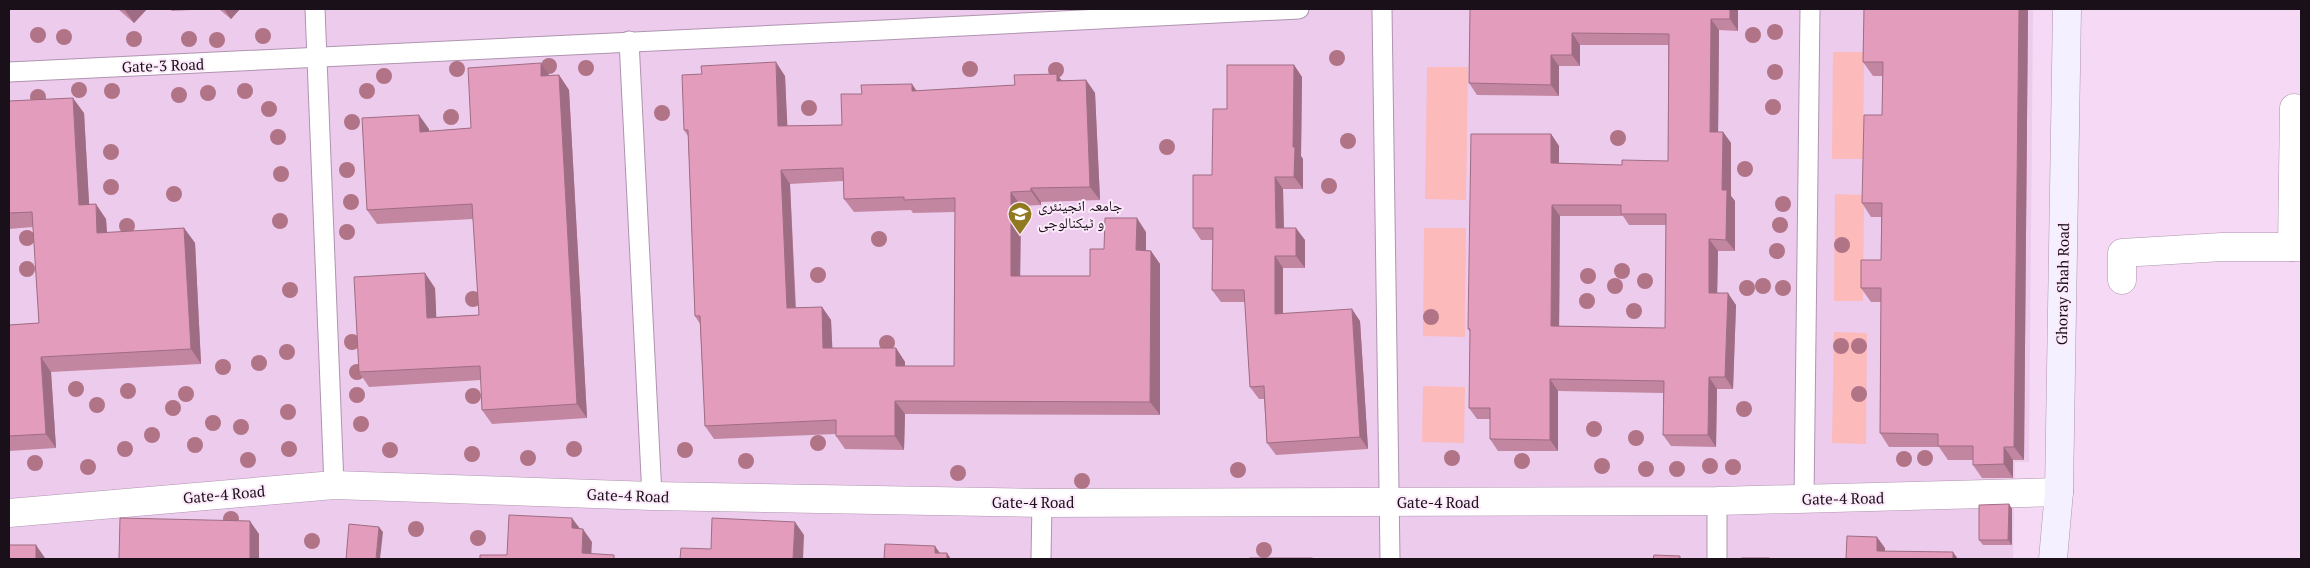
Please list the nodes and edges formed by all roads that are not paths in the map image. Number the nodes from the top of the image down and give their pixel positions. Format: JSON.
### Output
{"nodes":[{"id":1,"x":315,"y":9,"type":"edge"},
{"id":2,"x":1299,"y":9,"type":"edge"},
{"id":3,"x":1382,"y":9,"type":"edge"},
{"id":4,"x":1810,"y":9,"type":"edge"},
{"id":5,"x":2067,"y":9,"type":"edge"},
{"id":6,"x":629,"y":41,"type":"junction"},
{"id":7,"x":317,"y":59,"type":"junction"},
{"id":8,"x":9,"y":72,"type":"edge"},
{"id":9,"x":2294,"y":108,"type":"dead end"},
{"id":10,"x":2297,"y":247,"type":"edge"},
{"id":11,"x":2122,"y":280,"type":"dead end"},
{"id":12,"x":334,"y":485,"type":"junction"},
{"id":13,"x":2059,"y":492,"type":"junction"},
{"id":14,"x":652,"y":496,"type":"junction"},
{"id":15,"x":1804,"y":499,"type":"junction"},
{"id":16,"x":1717,"y":501,"type":"junction"},
{"id":17,"x":1390,"y":502,"type":"junction"},
{"id":18,"x":1042,"y":503,"type":"junction"},
{"id":19,"x":9,"y":513,"type":"edge"},
{"id":20,"x":1041,"y":559,"type":"edge"},
{"id":21,"x":1390,"y":559,"type":"edge"},
{"id":22,"x":1717,"y":559,"type":"edge"},
{"id":23,"x":2053,"y":559,"type":"edge"}],
"edges":[{"from":1,"to":7,"type":"lane"},
{"from":2,"to":6,"type":"lane","name":"Gate-3 Road"},
{"from":3,"to":17,"type":"lane"},
{"from":4,"to":15,"type":"lane"},
{"from":5,"to":13,"type":"main road","name":"Ghoray Shah Road"},
{"from":6,"to":7,"type":"lane","name":"Gate-3 Road"},
{"from":6,"to":14,"type":"lane"},
{"from":7,"to":8,"type":"lane","name":"Gate-3 Road"},
{"from":7,"to":12,"type":"lane"},
{"from":9,"to":10,"type":"street"},
{"from":10,"to":11,"type":"street"},
{"from":12,"to":14,"type":"street","name":"Gate-4 Road"},
{"from":12,"to":19,"type":"street","name":"Gate-4 Road"},
{"from":13,"to":15,"type":"street","name":"Gate-4 Road"},
{"from":13,"to":23,"type":"main road","name":"Ghoray Shah Road"},
{"from":14,"to":18,"type":"street","name":"Gate-4 Road"},
{"from":15,"to":16,"type":"street","name":"Gate-4 Road"},
{"from":16,"to":17,"type":"street","name":"Gate-4 Road"},
{"from":16,"to":22,"type":"lane"},
{"from":17,"to":18,"type":"street","name":"Gate-4 Road"},
{"from":17,"to":21,"type":"lane"},
{"from":18,"to":20,"type":"lane"}]}
